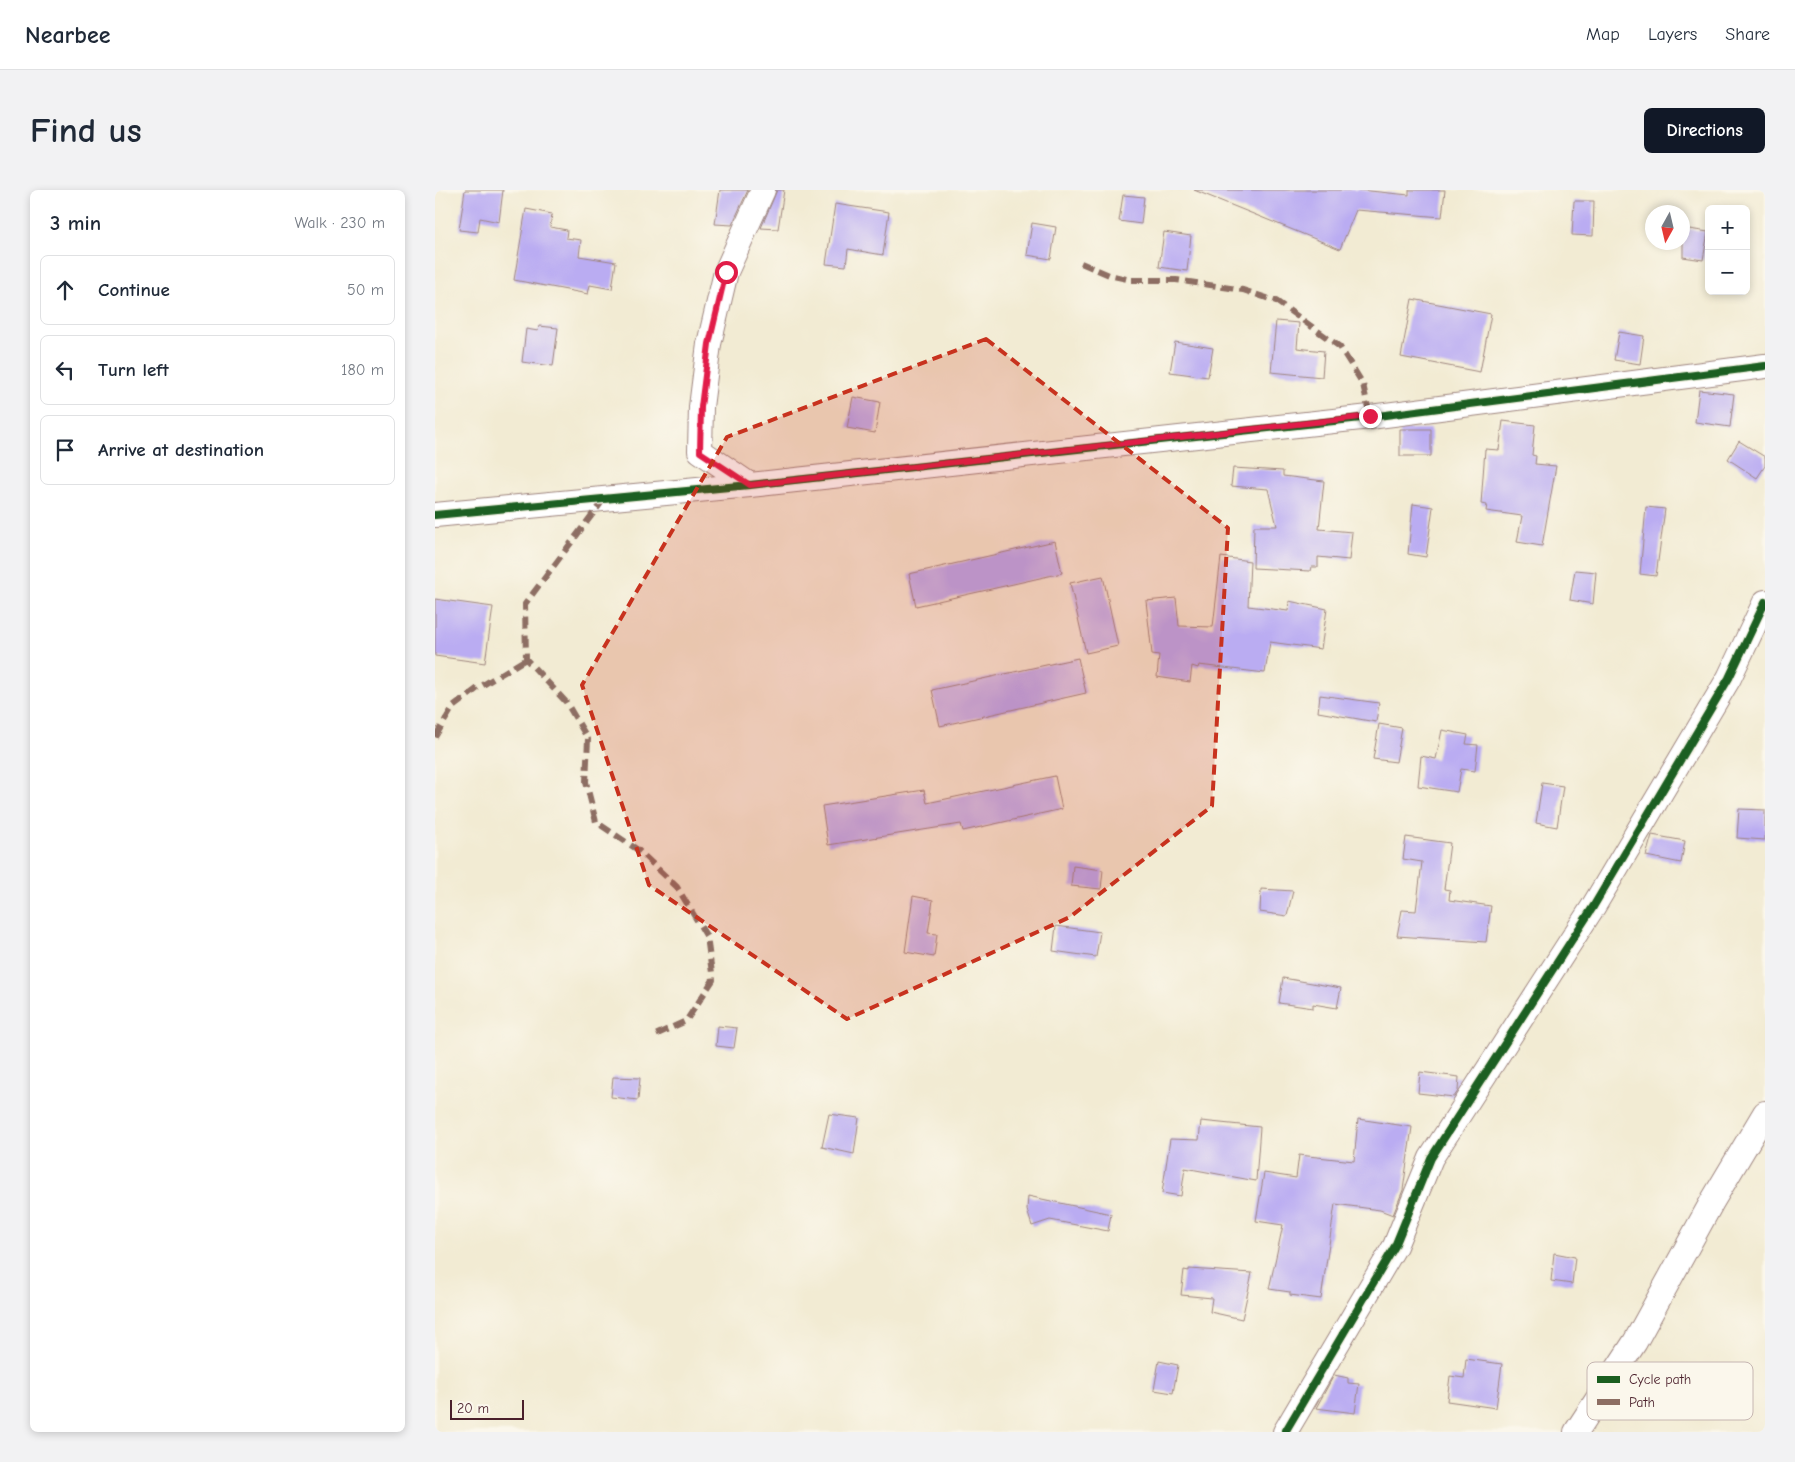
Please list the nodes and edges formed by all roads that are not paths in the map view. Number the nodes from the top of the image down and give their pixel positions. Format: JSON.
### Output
{"nodes":[{"id":1,"x":763,"y":190,"type":"edge"},
{"id":2,"x":1765,"y":366,"type":"edge"},
{"id":3,"x":750,"y":485,"type":"junction"},
{"id":4,"x":435,"y":515,"type":"edge"},
{"id":5,"x":1765,"y":602,"type":"edge"},
{"id":6,"x":1765,"y":1113,"type":"edge"},
{"id":7,"x":1622,"y":1362,"type":"edge"},
{"id":8,"x":1587,"y":1415,"type":"edge"},
{"id":9,"x":1285,"y":1432,"type":"edge"},
{"id":10,"x":1576,"y":1432,"type":"edge"}],
"edges":[{"from":1,"to":3,"type":"street"},
{"from":2,"to":3,"type":"street"},
{"from":3,"to":4,"type":"street"},
{"from":5,"to":9,"type":"street"},
{"from":6,"to":7,"type":"street"},
{"from":8,"to":10,"type":"street"}]}
